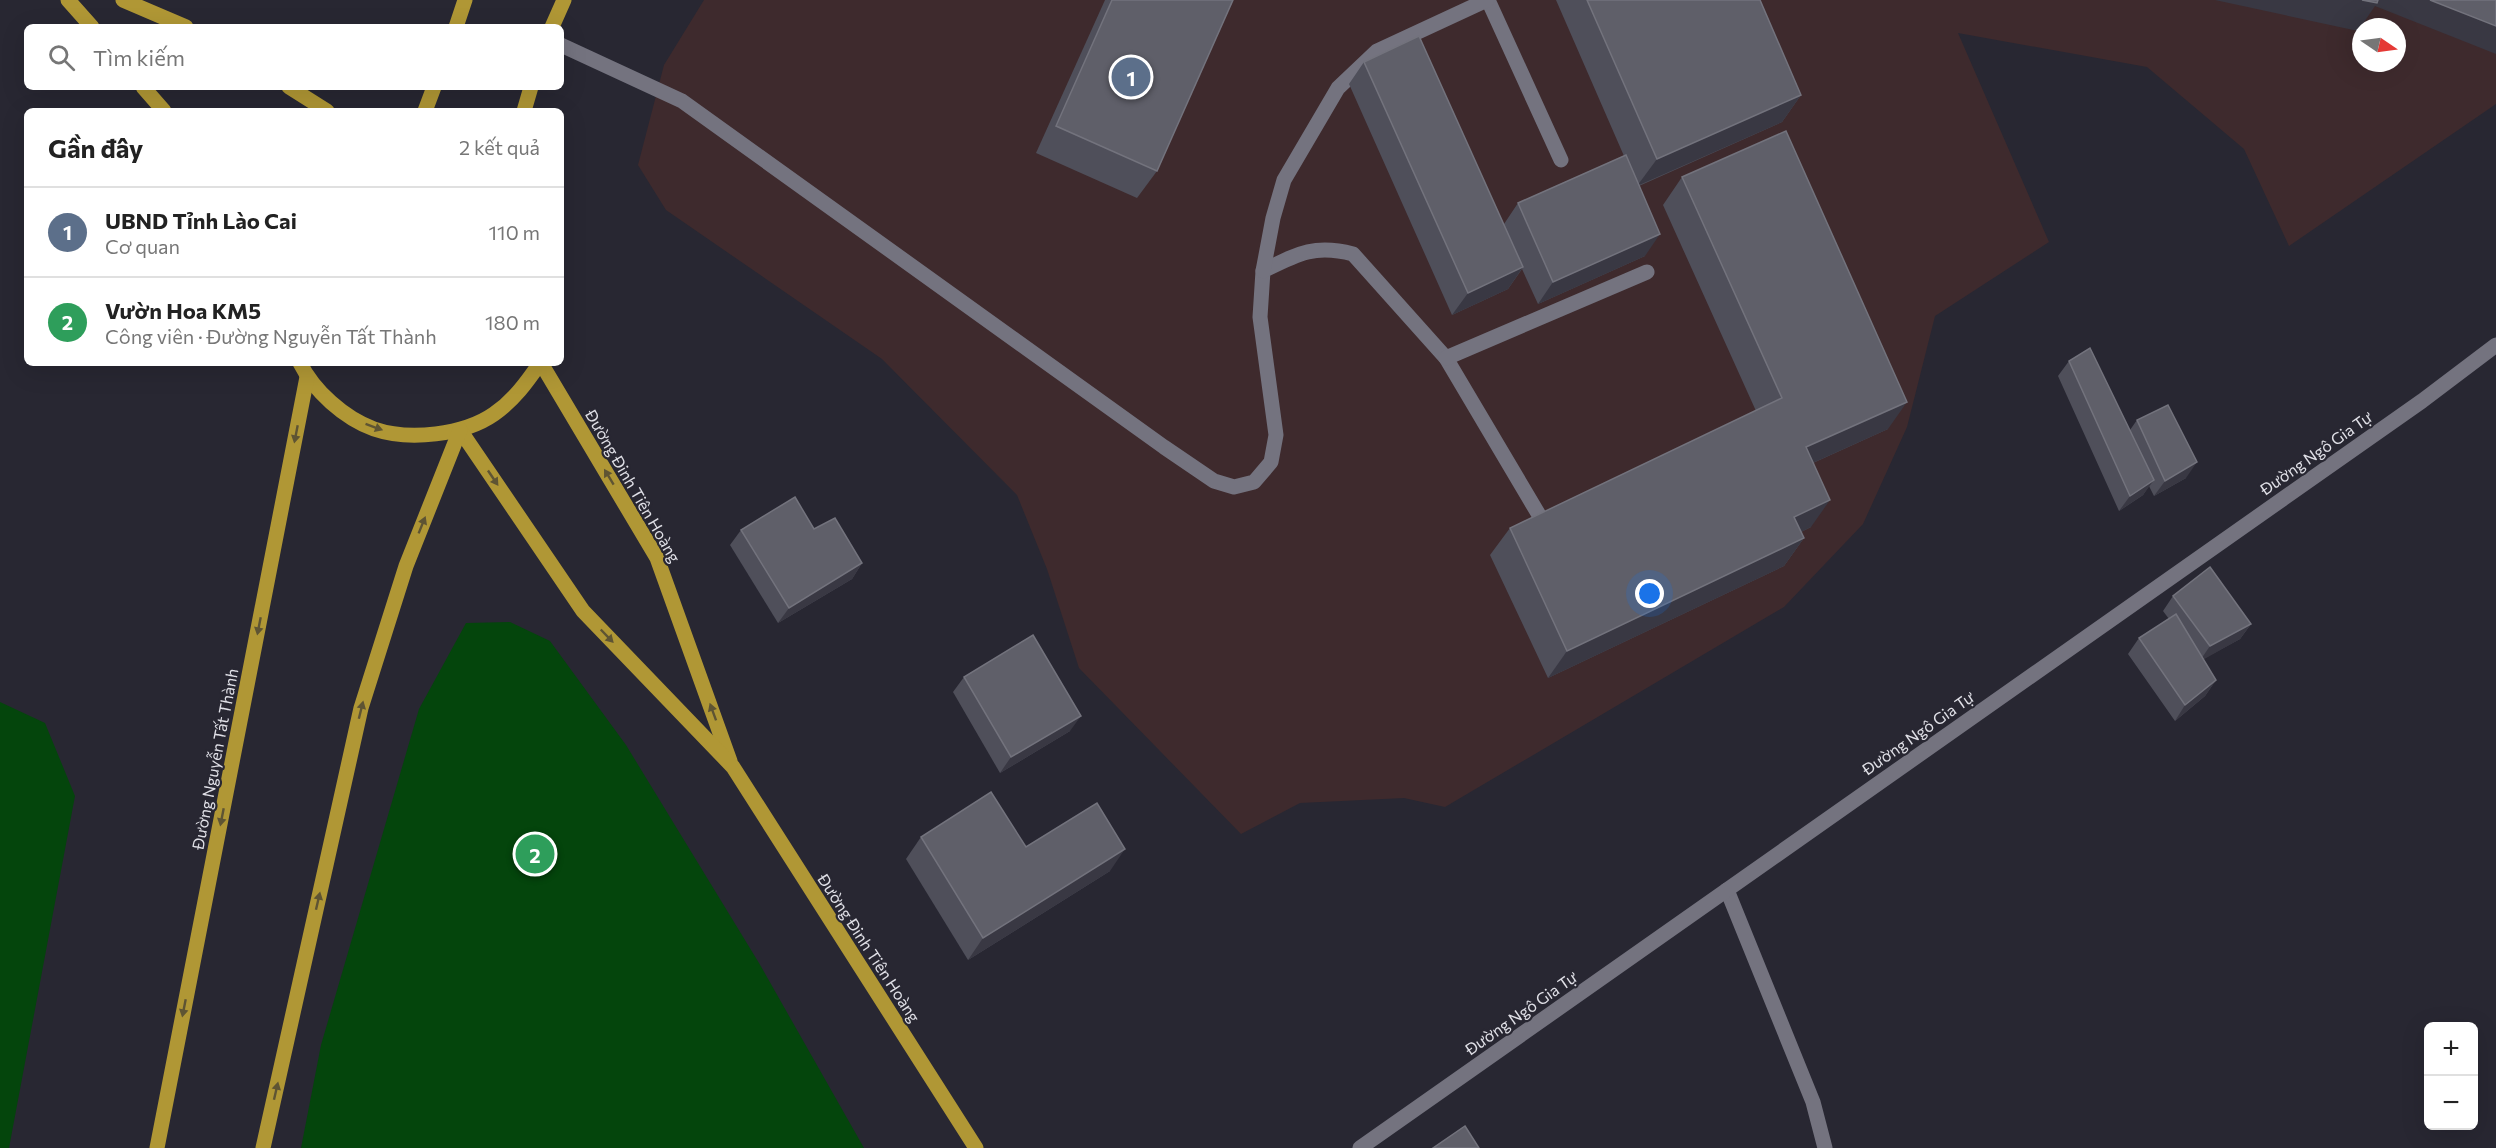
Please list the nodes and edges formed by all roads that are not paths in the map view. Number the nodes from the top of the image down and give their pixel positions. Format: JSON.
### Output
{"nodes":[{"id":1,"x":69,"y":0,"type":"edge"},
{"id":2,"x":123,"y":0,"type":"edge"},
{"id":3,"x":465,"y":0,"type":"edge"},
{"id":4,"x":564,"y":0,"type":"edge"},
{"id":5,"x":1487,"y":0,"type":"edge"},
{"id":6,"x":89,"y":24,"type":"edge"},
{"id":7,"x":179,"y":24,"type":"edge"},
{"id":8,"x":457,"y":24,"type":"edge"},
{"id":9,"x":553,"y":24,"type":"edge"},
{"id":10,"x":564,"y":46,"type":"edge"},
{"id":11,"x":146,"y":90,"type":"edge"},
{"id":12,"x":294,"y":90,"type":"edge"},
{"id":13,"x":433,"y":90,"type":"edge"},
{"id":14,"x":530,"y":90,"type":"edge"},
{"id":15,"x":161,"y":108,"type":"edge"},
{"id":16,"x":322,"y":108,"type":"edge"},
{"id":17,"x":426,"y":108,"type":"edge"},
{"id":18,"x":525,"y":108,"type":"edge"},
{"id":19,"x":1561,"y":160,"type":"dead end"},
{"id":20,"x":1263,"y":271,"type":"junction"},
{"id":21,"x":1647,"y":272,"type":"dead end"},
{"id":22,"x":2496,"y":345,"type":"edge"},
{"id":23,"x":1446,"y":358,"type":"junction"},
{"id":24,"x":539,"y":366,"type":"edge"},
{"id":25,"x":543,"y":366,"type":"edge"},
{"id":26,"x":304,"y":370,"type":"edge"},
{"id":27,"x":460,"y":430,"type":"junction"},
{"id":28,"x":1539,"y":515,"type":"edge"},
{"id":29,"x":733,"y":767,"type":"junction"},
{"id":30,"x":1727,"y":890,"type":"junction"},
{"id":31,"x":157,"y":1148,"type":"edge"},
{"id":32,"x":263,"y":1148,"type":"edge"},
{"id":33,"x":976,"y":1148,"type":"edge"},
{"id":34,"x":1360,"y":1148,"type":"edge"},
{"id":35,"x":1825,"y":1148,"type":"edge"}],
"edges":[{"from":1,"to":6,"type":"main road"},
{"from":2,"to":7,"type":"main road"},
{"from":3,"to":8,"type":"main road"},
{"from":4,"to":9,"type":"main road"},
{"from":5,"to":19,"type":"street"},
{"from":5,"to":20,"type":"street"},
{"from":10,"to":20,"type":"street"},
{"from":11,"to":15,"type":"main road"},
{"from":12,"to":16,"type":"main road"},
{"from":13,"to":17,"type":"main road"},
{"from":14,"to":18,"type":"main road"},
{"from":20,"to":23,"type":"street"},
{"from":21,"to":23,"type":"street"},
{"from":22,"to":30,"type":"street","name":"Đường Ngô Gia Tự"},
{"from":23,"to":28,"type":"street"},
{"from":24,"to":27,"type":"main road"},
{"from":29,"to":25,"type":"main road","name":"Đường Đinh Tiên Hoàng","one_way":true},
{"from":26,"to":27,"type":"main road","one_way":true},
{"from":26,"to":31,"type":"main road","name":"Đường Nguyễn Tất Thành","one_way":true},
{"from":27,"to":29,"type":"main road","name":"Đường Đinh Tiên Hoàng","one_way":true},
{"from":32,"to":27,"type":"main road","one_way":true},
{"from":29,"to":33,"type":"main road","name":"Đường Đinh Tiên Hoàng"},
{"from":30,"to":34,"type":"street","name":"Đường Ngô Gia Tự"},
{"from":30,"to":35,"type":"street"}]}
